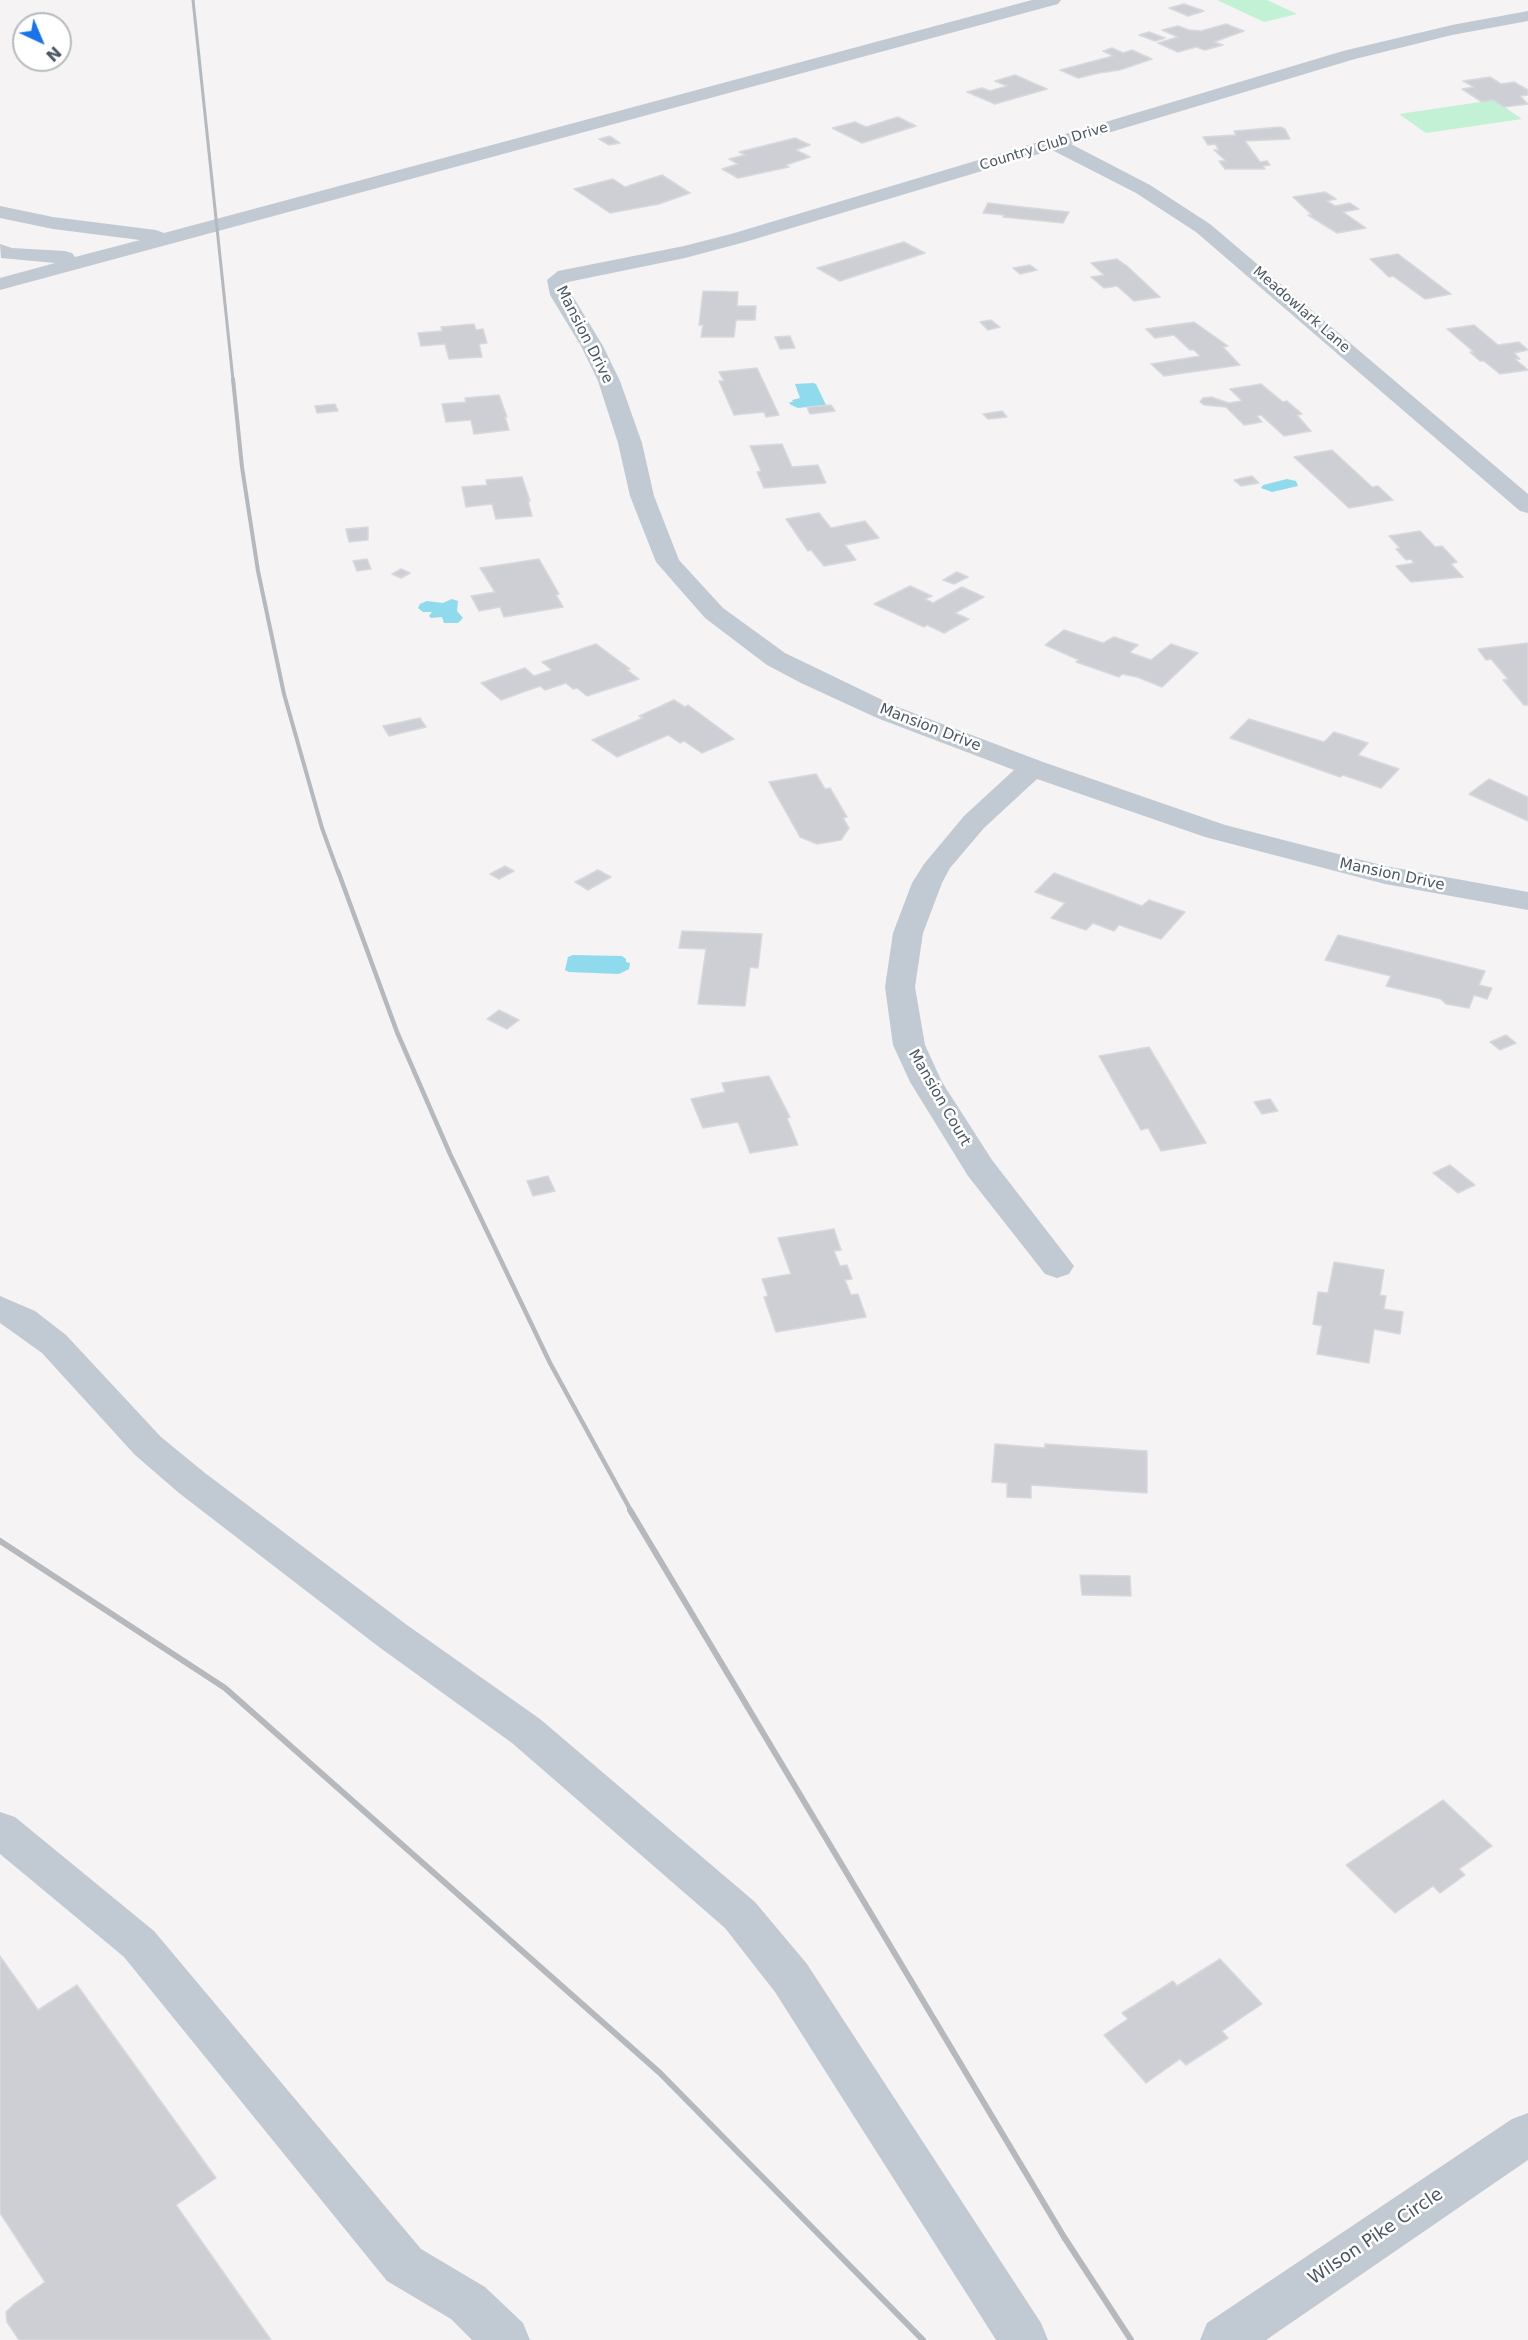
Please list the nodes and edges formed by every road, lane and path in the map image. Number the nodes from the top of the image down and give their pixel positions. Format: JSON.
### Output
{"nodes":[{"id":1,"x":1052,"y":0,"type":"edge"},
{"id":2,"x":1528,"y":16,"type":"edge"},
{"id":3,"x":1053,"y":143,"type":"junction"},
{"id":4,"x":0,"y":212,"type":"edge"},
{"id":5,"x":169,"y":237,"type":"junction"},
{"id":6,"x":0,"y":250,"type":"edge"},
{"id":7,"x":96,"y":258,"type":"junction"},
{"id":8,"x":560,"y":277,"type":"joint"},
{"id":9,"x":0,"y":284,"type":"edge"},
{"id":10,"x":1528,"y":506,"type":"edge"},
{"id":11,"x":1033,"y":768,"type":"junction"},
{"id":12,"x":1528,"y":901,"type":"edge"},
{"id":13,"x":1057,"y":1266,"type":"dead end"},
{"id":14,"x":0,"y":1308,"type":"edge"},
{"id":15,"x":0,"y":1829,"type":"edge"},
{"id":16,"x":1528,"y":2134,"type":"edge"},
{"id":17,"x":506,"y":2340,"type":"edge"},
{"id":18,"x":1024,"y":2340,"type":"edge"},
{"id":19,"x":1224,"y":2340,"type":"edge"}],
"edges":[{"from":1,"to":5,"type":"street"},
{"from":2,"to":3,"type":"street","name":"Country Club Drive"},
{"from":3,"to":8,"type":"street","name":"Country Club Drive"},
{"from":3,"to":10,"type":"street","name":"Meadowlark Lane"},
{"from":4,"to":5,"type":"street"},
{"from":5,"to":7,"type":"street"},
{"from":6,"to":7,"type":"street"},
{"from":7,"to":9,"type":"street"},
{"from":8,"to":11,"type":"street","name":"Mansion Drive"},
{"from":11,"to":12,"type":"street","name":"Mansion Drive"},
{"from":11,"to":13,"type":"street","name":"Mansion Court"},
{"from":14,"to":18,"type":"street"},
{"from":15,"to":17,"type":"street"},
{"from":16,"to":19,"type":"street","name":"Wilson Pike Circle"}]}
